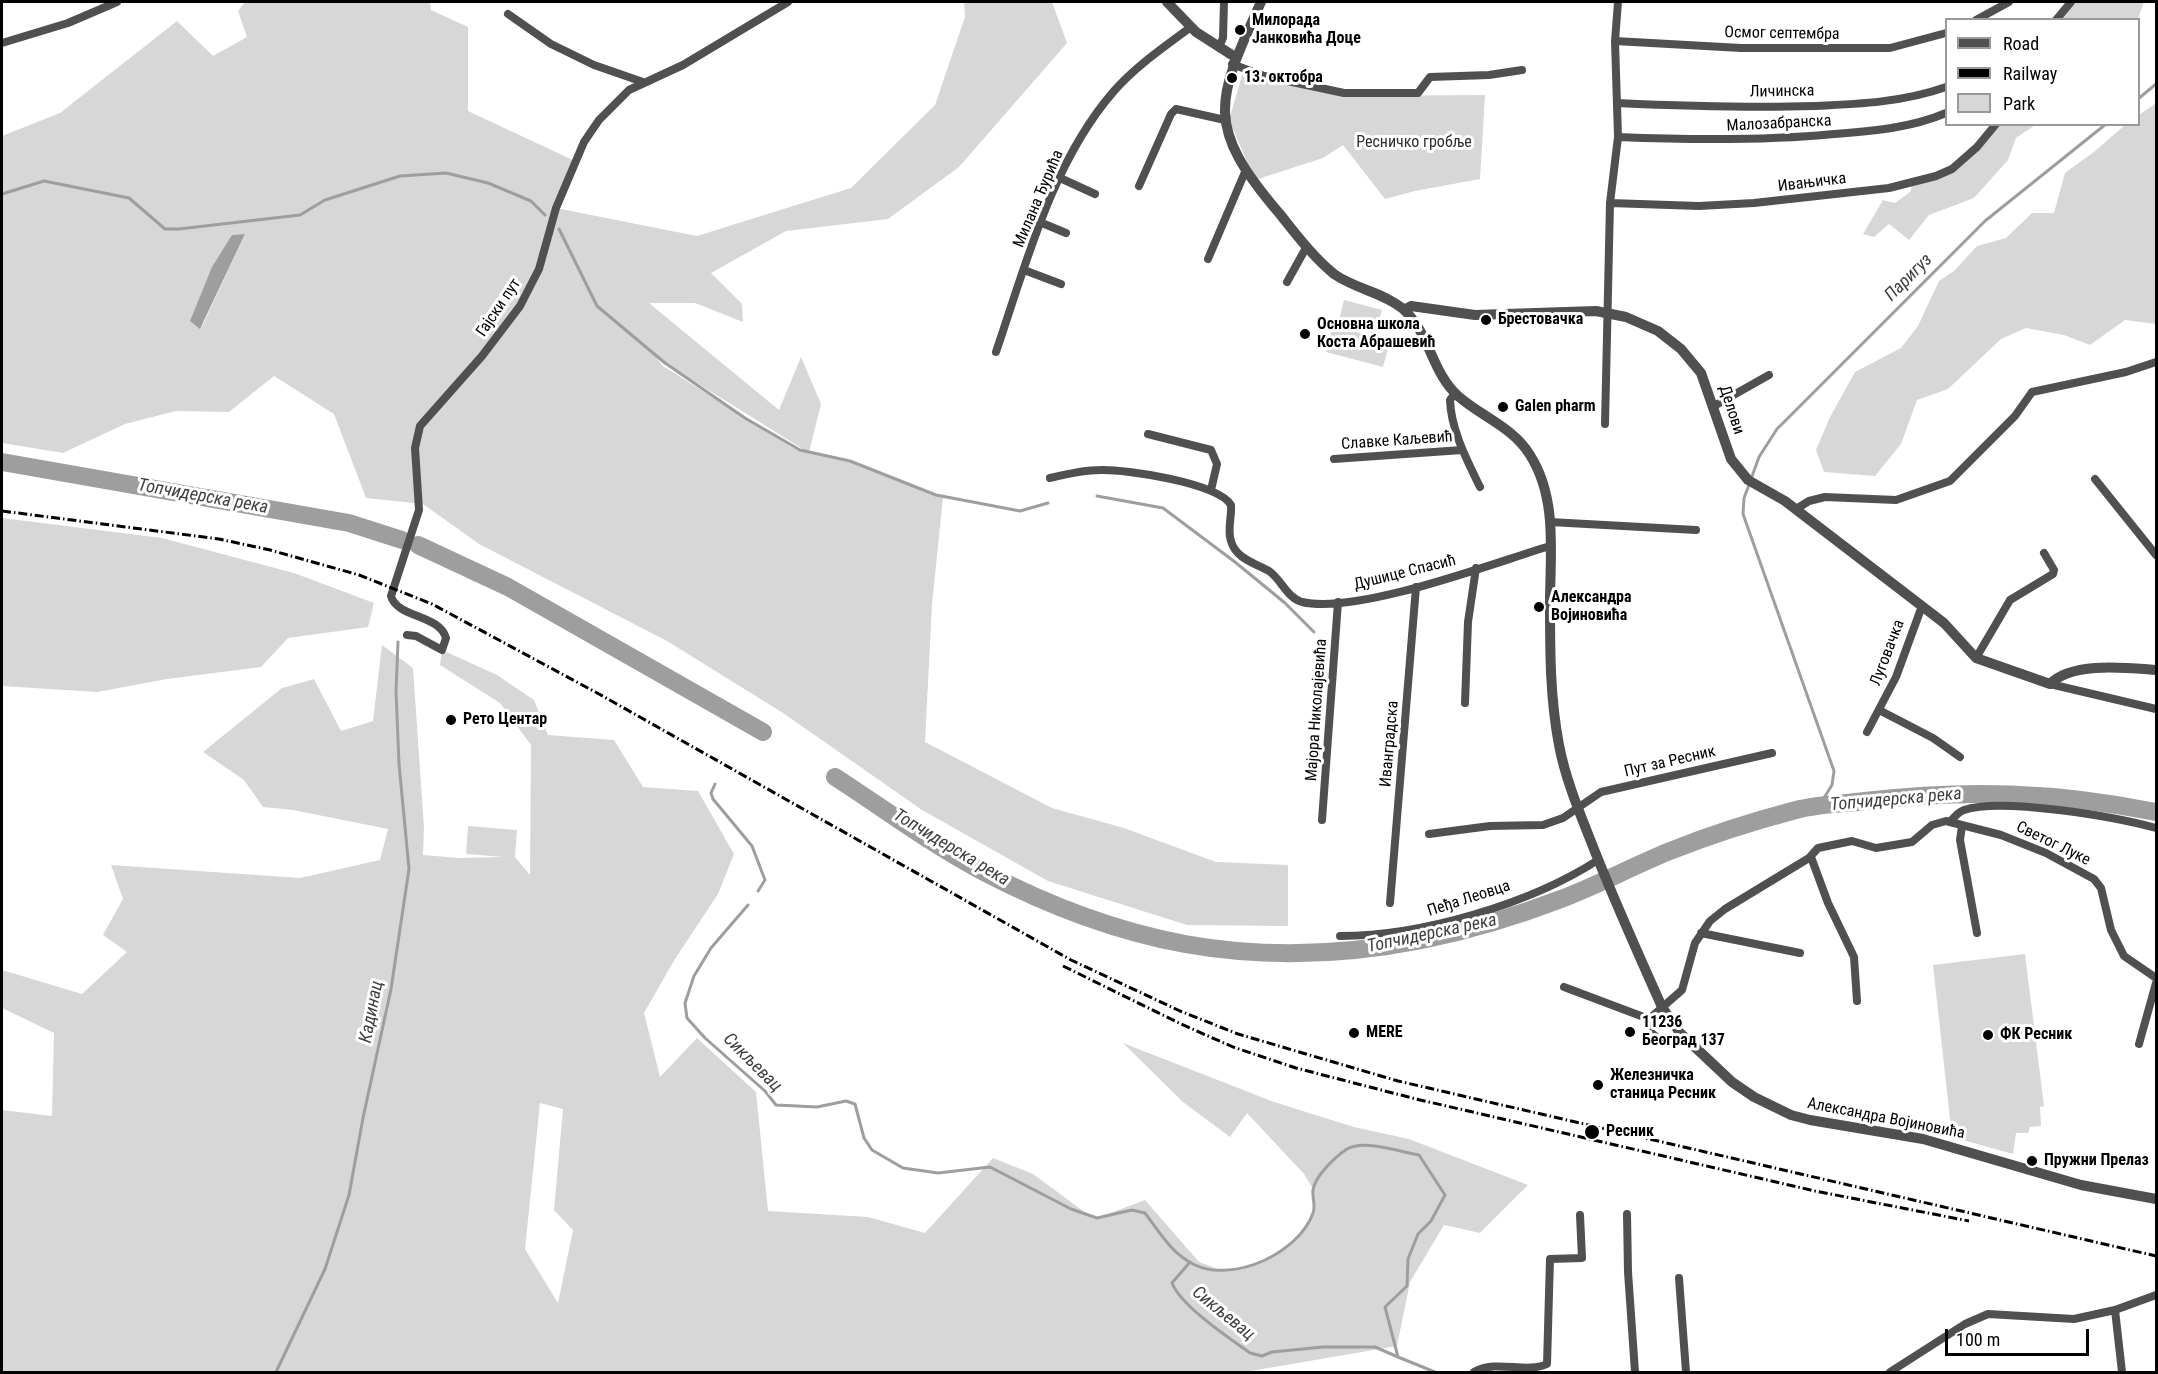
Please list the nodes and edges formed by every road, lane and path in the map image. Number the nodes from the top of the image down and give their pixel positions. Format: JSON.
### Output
{"nodes":[{"id":1,"x":117,"y":2,"type":"edge"},
{"id":2,"x":788,"y":2,"type":"edge"},
{"id":3,"x":1167,"y":2,"type":"edge"},
{"id":4,"x":1224,"y":2,"type":"edge"},
{"id":5,"x":1261,"y":2,"type":"edge"},
{"id":6,"x":1618,"y":2,"type":"edge"},
{"id":7,"x":2009,"y":2,"type":"edge"},
{"id":8,"x":2071,"y":2,"type":"edge"},
{"id":9,"x":508,"y":14,"type":"dead end"},
{"id":10,"x":1980,"y":18,"type":"edge"},
{"id":11,"x":2058,"y":18,"type":"edge"},
{"id":12,"x":1191,"y":27,"type":"junction"},
{"id":13,"x":1945,"y":34,"type":"edge"},
{"id":14,"x":1615,"y":41,"type":"junction"},
{"id":15,"x":2,"y":44,"type":"edge"},
{"id":16,"x":1219,"y":47,"type":"junction"},
{"id":17,"x":1234,"y":60,"type":"junction"},
{"id":18,"x":1522,"y":70,"type":"dead end"},
{"id":19,"x":643,"y":82,"type":"junction"},
{"id":20,"x":1945,"y":88,"type":"edge"},
{"id":21,"x":1617,"y":103,"type":"junction"},
{"id":22,"x":1943,"y":114,"type":"edge"},
{"id":23,"x":1225,"y":120,"type":"junction"},
{"id":24,"x":1994,"y":126,"type":"edge"},
{"id":25,"x":1618,"y":137,"type":"junction"},
{"id":26,"x":1245,"y":172,"type":"junction"},
{"id":27,"x":1060,"y":178,"type":"junction"},
{"id":28,"x":1139,"y":186,"type":"dead end"},
{"id":29,"x":1095,"y":194,"type":"dead end"},
{"id":30,"x":1610,"y":203,"type":"junction"},
{"id":31,"x":1042,"y":223,"type":"junction"},
{"id":32,"x":1066,"y":233,"type":"dead end"},
{"id":33,"x":1307,"y":246,"type":"junction"},
{"id":34,"x":1208,"y":259,"type":"dead end"},
{"id":35,"x":1024,"y":270,"type":"junction"},
{"id":36,"x":1287,"y":282,"type":"dead end"},
{"id":37,"x":1061,"y":284,"type":"dead end"},
{"id":38,"x":1404,"y":310,"type":"junction"},
{"id":39,"x":1607,"y":312,"type":"junction"},
{"id":40,"x":996,"y":352,"type":"dead end"},
{"id":41,"x":2157,"y":362,"type":"edge"},
{"id":42,"x":1768,"y":375,"type":"dead end"},
{"id":43,"x":1455,"y":393,"type":"junction"},
{"id":44,"x":1714,"y":406,"type":"junction"},
{"id":45,"x":1605,"y":424,"type":"dead end"},
{"id":46,"x":1148,"y":434,"type":"dead end"},
{"id":47,"x":1462,"y":450,"type":"junction"},
{"id":48,"x":1334,"y":459,"type":"dead end"},
{"id":49,"x":1050,"y":478,"type":"dead end"},
{"id":50,"x":2095,"y":479,"type":"dead end"},
{"id":51,"x":1480,"y":487,"type":"dead end"},
{"id":52,"x":1211,"y":490,"type":"junction"},
{"id":53,"x":1796,"y":510,"type":"junction"},
{"id":54,"x":1550,"y":522,"type":"junction"},
{"id":55,"x":1696,"y":530,"type":"dead end"},
{"id":56,"x":1550,"y":546,"type":"junction"},
{"id":57,"x":2044,"y":553,"type":"dead end"},
{"id":58,"x":2157,"y":555,"type":"edge"},
{"id":59,"x":1476,"y":568,"type":"junction"},
{"id":60,"x":1416,"y":587,"type":"junction"},
{"id":61,"x":1338,"y":602,"type":"junction"},
{"id":62,"x":1922,"y":606,"type":"junction"},
{"id":63,"x":407,"y":635,"type":"dead end"},
{"id":64,"x":1976,"y":658,"type":"junction"},
{"id":65,"x":2157,"y":670,"type":"edge"},
{"id":66,"x":2050,"y":684,"type":"junction"},
{"id":67,"x":1465,"y":703,"type":"dead end"},
{"id":68,"x":2157,"y":709,"type":"edge"},
{"id":69,"x":1879,"y":710,"type":"junction"},
{"id":70,"x":1867,"y":732,"type":"dead end"},
{"id":71,"x":1772,"y":753,"type":"dead end"},
{"id":72,"x":1960,"y":757,"type":"dead end"},
{"id":73,"x":1578,"y":808,"type":"junction"},
{"id":74,"x":1322,"y":820,"type":"dead end"},
{"id":75,"x":1950,"y":822,"type":"junction"},
{"id":76,"x":1962,"y":826,"type":"junction"},
{"id":77,"x":2157,"y":828,"type":"edge"},
{"id":78,"x":1428,"y":834,"type":"dead end"},
{"id":79,"x":1811,"y":857,"type":"junction"},
{"id":80,"x":1599,"y":862,"type":"junction"},
{"id":81,"x":1390,"y":903,"type":"dead end"},
{"id":82,"x":1701,"y":933,"type":"junction"},
{"id":83,"x":1977,"y":933,"type":"dead end"},
{"id":84,"x":1340,"y":936,"type":"dead end"},
{"id":85,"x":1800,"y":953,"type":"dead end"},
{"id":86,"x":2157,"y":978,"type":"edge"},
{"id":87,"x":2157,"y":983,"type":"edge"},
{"id":88,"x":1564,"y":987,"type":"dead end"},
{"id":89,"x":1857,"y":1001,"type":"dead end"},
{"id":90,"x":1662,"y":1007,"type":"junction"},
{"id":91,"x":1649,"y":1019,"type":"junction"},
{"id":92,"x":1680,"y":1033,"type":"junction"},
{"id":93,"x":2139,"y":1044,"type":"dead end"},
{"id":94,"x":2157,"y":1198,"type":"edge"},
{"id":95,"x":1627,"y":1214,"type":"dead end"},
{"id":96,"x":1580,"y":1215,"type":"dead end"},
{"id":97,"x":1679,"y":1278,"type":"dead end"},
{"id":98,"x":2157,"y":1295,"type":"edge"},
{"id":99,"x":2115,"y":1310,"type":"junction"},
{"id":100,"x":1474,"y":1372,"type":"edge"},
{"id":101,"x":1635,"y":1372,"type":"edge"},
{"id":102,"x":1686,"y":1372,"type":"edge"},
{"id":103,"x":1890,"y":1372,"type":"edge"},
{"id":104,"x":2122,"y":1372,"type":"edge"}],
"edges":[{"from":1,"to":15,"type":"street"},
{"from":2,"to":19,"type":"street","name":"Гајски пут"},
{"from":3,"to":12,"type":"street"},
{"from":4,"to":16,"type":"street"},
{"from":5,"to":17,"type":"street"},
{"from":6,"to":14,"type":"street"},
{"from":7,"to":10,"type":"street"},
{"from":8,"to":11,"type":"street"},
{"from":9,"to":19,"type":"street"},
{"from":12,"to":16,"type":"street"},
{"from":12,"to":27,"type":"street","name":"Милана Ђурића"},
{"from":13,"to":14,"type":"street","name":"Осмог септембра"},
{"from":14,"to":21,"type":"street"},
{"from":16,"to":17,"type":"street"},
{"from":17,"to":18,"type":"street"},
{"from":17,"to":23,"type":"street"},
{"from":19,"to":63,"type":"street","name":"Гајски пут"},
{"from":20,"to":21,"type":"street","name":"Личинска"},
{"from":21,"to":25,"type":"street"},
{"from":22,"to":25,"type":"street","name":"Малозабранска"},
{"from":23,"to":26,"type":"street"},
{"from":23,"to":28,"type":"street"},
{"from":24,"to":30,"type":"street","name":"Ивањичка"},
{"from":25,"to":30,"type":"street"},
{"from":26,"to":33,"type":"street"},
{"from":26,"to":34,"type":"street"},
{"from":27,"to":29,"type":"street"},
{"from":27,"to":31,"type":"street","name":"Милана Ђурића"},
{"from":30,"to":39,"type":"street"},
{"from":31,"to":32,"type":"street"},
{"from":31,"to":35,"type":"street","name":"Милана Ђурића"},
{"from":33,"to":36,"type":"street"},
{"from":33,"to":38,"type":"street"},
{"from":35,"to":37,"type":"street"},
{"from":35,"to":40,"type":"street","name":"Милана Ђурића"},
{"from":38,"to":39,"type":"street","name":"Делови"},
{"from":38,"to":43,"type":"street","name":"Александра Војиновића"},
{"from":39,"to":44,"type":"street","name":"Делови"},
{"from":39,"to":45,"type":"street"},
{"from":41,"to":53,"type":"street"},
{"from":42,"to":44,"type":"street"},
{"from":43,"to":47,"type":"street","name":"Славке Каљевић"},
{"from":43,"to":54,"type":"street","name":"Александра Војиновића"},
{"from":44,"to":53,"type":"street","name":"Делови"},
{"from":46,"to":52,"type":"street"},
{"from":47,"to":48,"type":"street","name":"Славке Каљевић"},
{"from":47,"to":51,"type":"street","name":"Славке Каљевић"},
{"from":49,"to":52,"type":"street"},
{"from":50,"to":58,"type":"street"},
{"from":52,"to":61,"type":"street","name":"Душице Спасић"},
{"from":53,"to":62,"type":"street","name":"Делови"},
{"from":54,"to":55,"type":"street"},
{"from":54,"to":56,"type":"street","name":"Александра Војиновића"},
{"from":56,"to":59,"type":"street","name":"Душице Спасић"},
{"from":56,"to":73,"type":"street","name":"Александра Војиновића"},
{"from":57,"to":64,"type":"street"},
{"from":59,"to":60,"type":"street","name":"Душице Спасић"},
{"from":59,"to":67,"type":"street","name":"Душице Спасић"},
{"from":60,"to":61,"type":"street","name":"Душице Спасић"},
{"from":60,"to":81,"type":"street","name":"Иванградска"},
{"from":61,"to":74,"type":"street","name":"Мајора Николајевића"},
{"from":62,"to":64,"type":"street","name":"Делови"},
{"from":62,"to":69,"type":"street","name":"Луговачка"},
{"from":64,"to":66,"type":"street","name":"Делови"},
{"from":65,"to":66,"type":"street"},
{"from":66,"to":68,"type":"street","name":"Делови"},
{"from":69,"to":70,"type":"street","name":"Луговачка"},
{"from":69,"to":72,"type":"street","name":"Луговачка"},
{"from":71,"to":73,"type":"street","name":"Пут за Ресник"},
{"from":73,"to":78,"type":"street","name":"Пут за Ресник"},
{"from":73,"to":80,"type":"street","name":"Александра Војиновића"},
{"from":75,"to":76,"type":"street","name":"Светог Луке"},
{"from":75,"to":77,"type":"street"},
{"from":75,"to":79,"type":"street"},
{"from":76,"to":83,"type":"street"},
{"from":76,"to":86,"type":"street","name":"Светог Луке"},
{"from":79,"to":82,"type":"street"},
{"from":79,"to":89,"type":"street"},
{"from":80,"to":84,"type":"street","name":"Пеђа Леовца"},
{"from":80,"to":90,"type":"street","name":"Александра Војиновића"},
{"from":82,"to":85,"type":"street"},
{"from":82,"to":90,"type":"street"},
{"from":87,"to":93,"type":"street"},
{"from":88,"to":91,"type":"street"},
{"from":90,"to":91,"type":"street"},
{"from":90,"to":92,"type":"street","name":"Александра Војиновића"},
{"from":91,"to":92,"type":"street"},
{"from":92,"to":94,"type":"street","name":"Александра Војиновића"},
{"from":95,"to":101,"type":"street"},
{"from":96,"to":100,"type":"street"},
{"from":97,"to":102,"type":"street"},
{"from":98,"to":99,"type":"street"},
{"from":99,"to":103,"type":"street"},
{"from":99,"to":104,"type":"street"}]}
